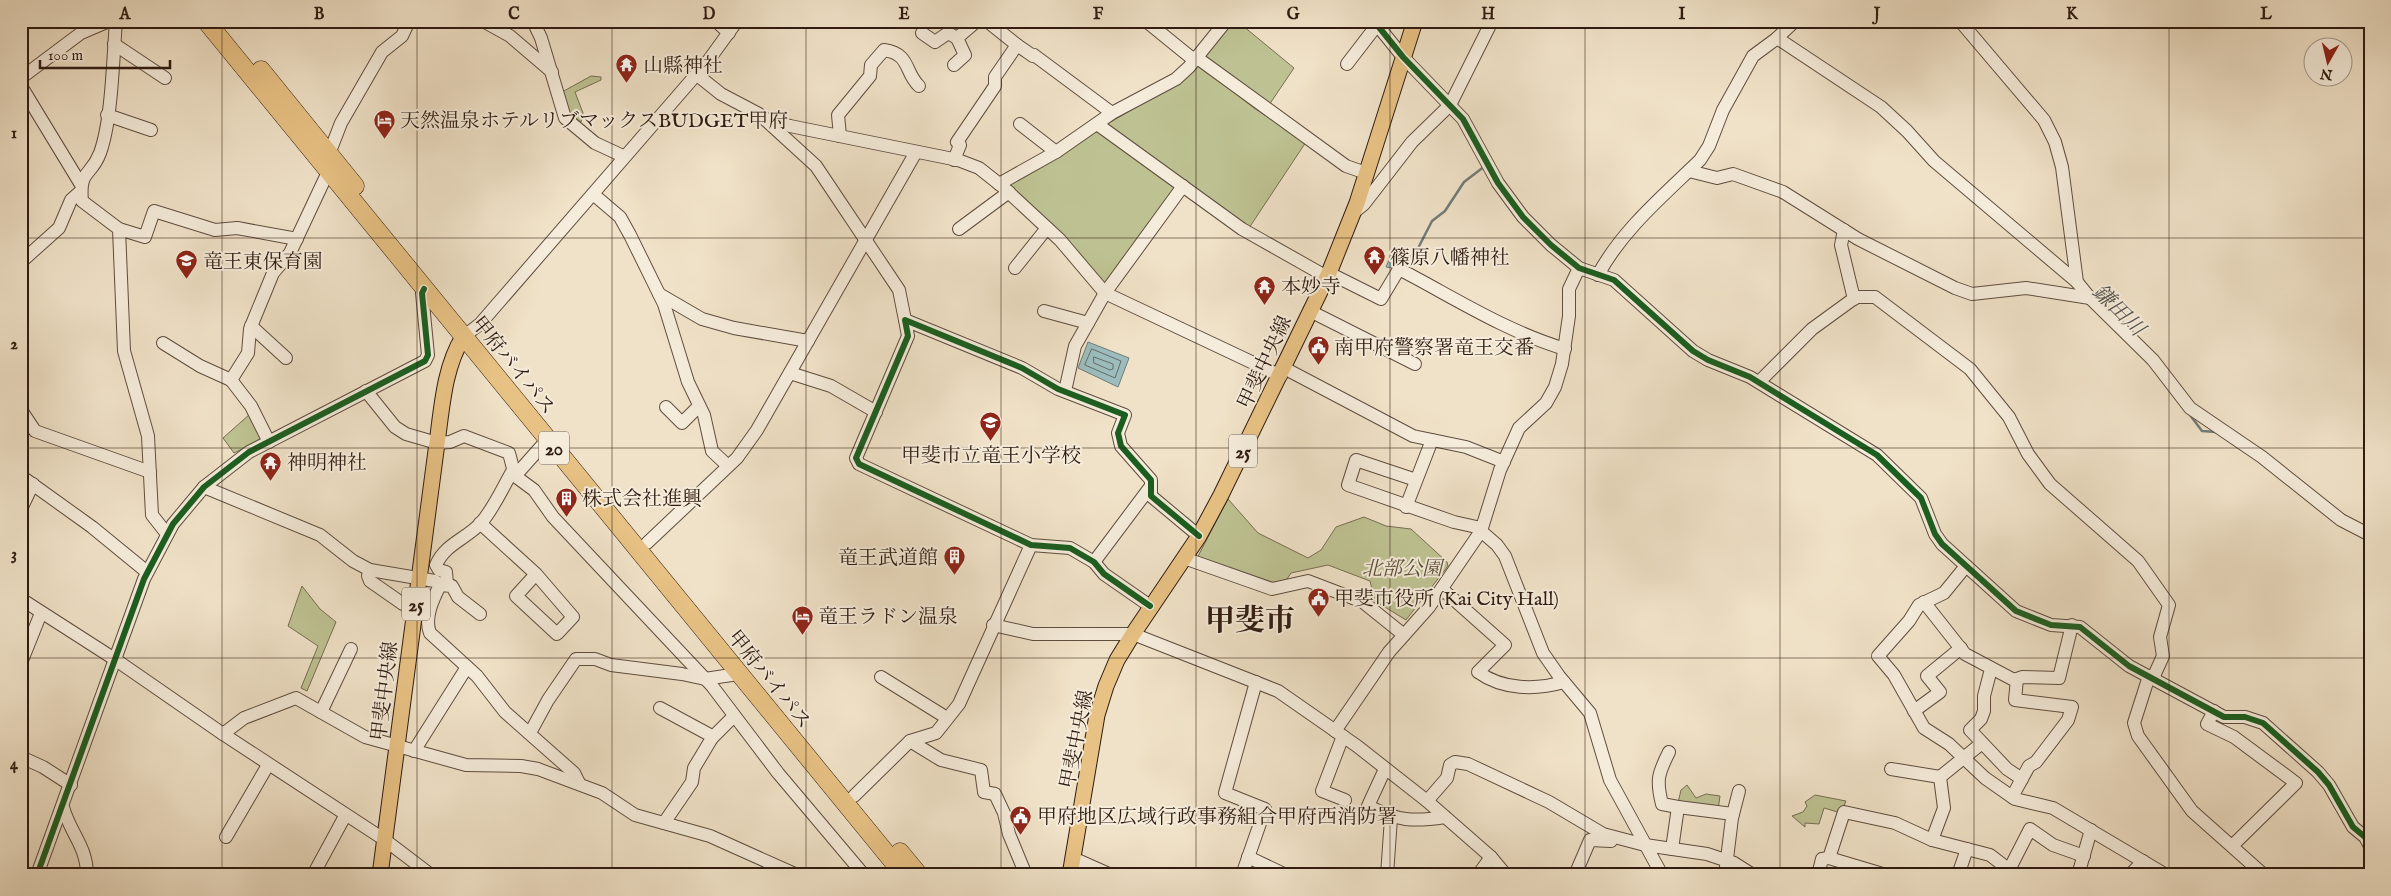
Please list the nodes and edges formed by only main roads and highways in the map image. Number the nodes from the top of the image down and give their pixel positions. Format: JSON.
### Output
{"nodes":[{"id":1,"x":206,"y":21,"type":"edge"},
{"id":2,"x":222,"y":21,"type":"edge"},
{"id":3,"x":1416,"y":21,"type":"edge"},
{"id":4,"x":468,"y":334,"type":"junction"},
{"id":5,"x":380,"y":875,"type":"edge"},
{"id":6,"x":904,"y":875,"type":"edge"},
{"id":7,"x":919,"y":875,"type":"edge"},
{"id":8,"x":1070,"y":875,"type":"edge"}],
"edges":[{"from":1,"to":4,"type":"highway","name":"甲府バイパス","number":"20"},
{"from":2,"to":4,"type":"highway","name":"甲府バイパス","number":"20"},
{"from":3,"to":8,"type":"main road","name":"甲斐中央線","number":"25"},
{"from":4,"to":5,"type":"main road","name":"甲斐中央線","number":"25"},
{"from":4,"to":6,"type":"highway","name":"甲府バイパス","number":"20"},
{"from":4,"to":7,"type":"highway","name":"甲府バイパス","number":"20"}]}
